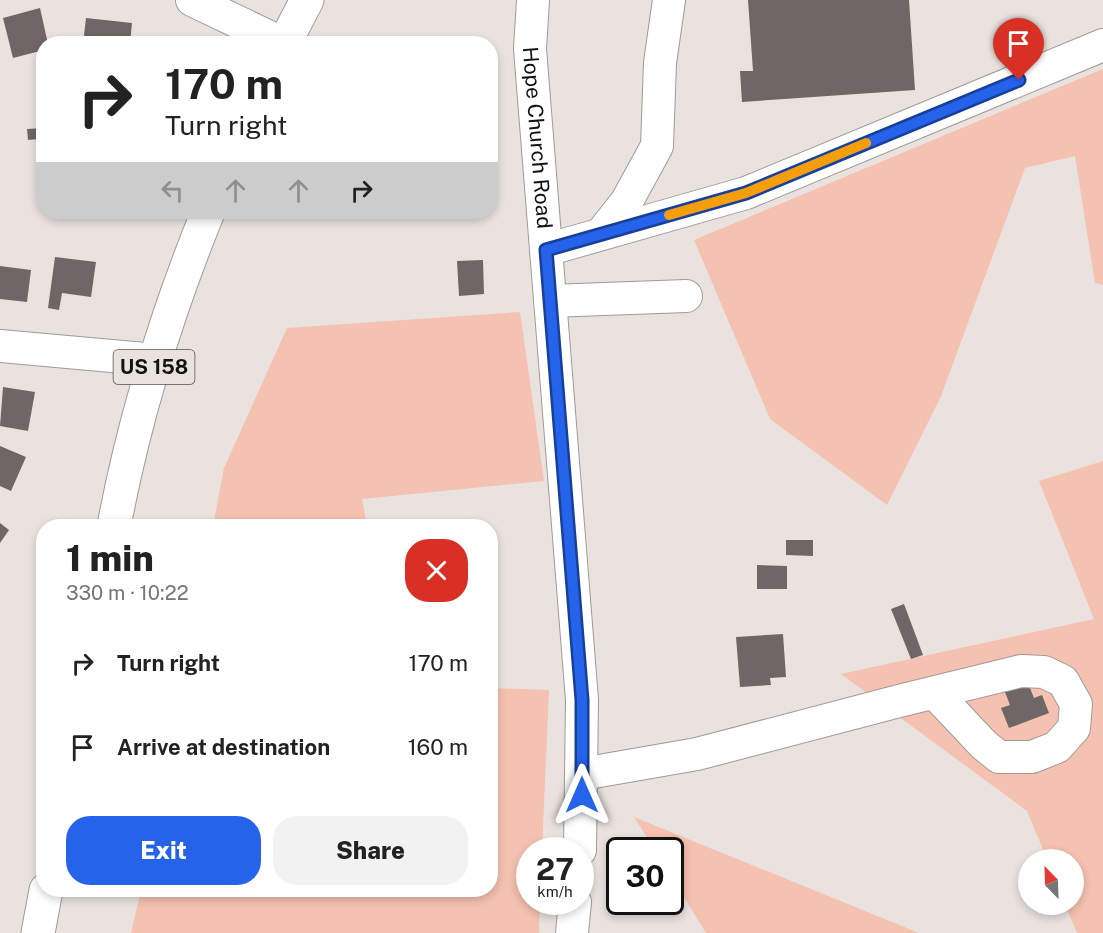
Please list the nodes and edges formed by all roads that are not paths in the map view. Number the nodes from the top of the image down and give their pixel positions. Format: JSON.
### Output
{"nodes":[{"id":1,"x":192,"y":0,"type":"edge"},
{"id":2,"x":307,"y":0,"type":"edge"},
{"id":3,"x":533,"y":0,"type":"edge"},
{"id":4,"x":669,"y":0,"type":"edge"},
{"id":5,"x":267,"y":36,"type":"edge"},
{"id":6,"x":288,"y":36,"type":"edge"},
{"id":7,"x":1103,"y":45,"type":"edge"},
{"id":8,"x":205,"y":219,"type":"edge"},
{"id":9,"x":601,"y":234,"type":"junction"},
{"id":10,"x":546,"y":250,"type":"junction"},
{"id":11,"x":686,"y":296,"type":"dead end"},
{"id":12,"x":550,"y":302,"type":"junction"},
{"id":13,"x":0,"y":346,"type":"edge"},
{"id":14,"x":156,"y":360,"type":"junction"},
{"id":15,"x":115,"y":519,"type":"edge"},
{"id":16,"x":935,"y":693,"type":"dead end"},
{"id":17,"x":582,"y":774,"type":"junction"},
{"id":18,"x":580,"y":837,"type":"edge"},
{"id":19,"x":45,"y":897,"type":"edge"},
{"id":20,"x":574,"y":915,"type":"edge"},
{"id":21,"x":38,"y":933,"type":"edge"},
{"id":22,"x":572,"y":933,"type":"edge"}],
"edges":[{"from":1,"to":5,"type":"street"},
{"from":2,"to":6,"type":"main road"},
{"from":3,"to":10,"type":"street","name":"Hope Church Road"},
{"from":4,"to":9,"type":"street"},
{"from":7,"to":9,"type":"street"},
{"from":8,"to":14,"type":"main road","number":"US 158"},
{"from":9,"to":10,"type":"street"},
{"from":10,"to":12,"type":"street","name":"Hope Church Road"},
{"from":11,"to":12,"type":"street"},
{"from":12,"to":17,"type":"street","name":"Hope Church Road"},
{"from":13,"to":14,"type":"street"},
{"from":14,"to":15,"type":"main road","number":"US 158"},
{"from":16,"to":17,"type":"street"},
{"from":17,"to":18,"type":"street","name":"Hope Church Road"},
{"from":19,"to":21,"type":"main road"},
{"from":20,"to":22,"type":"street"}]}
